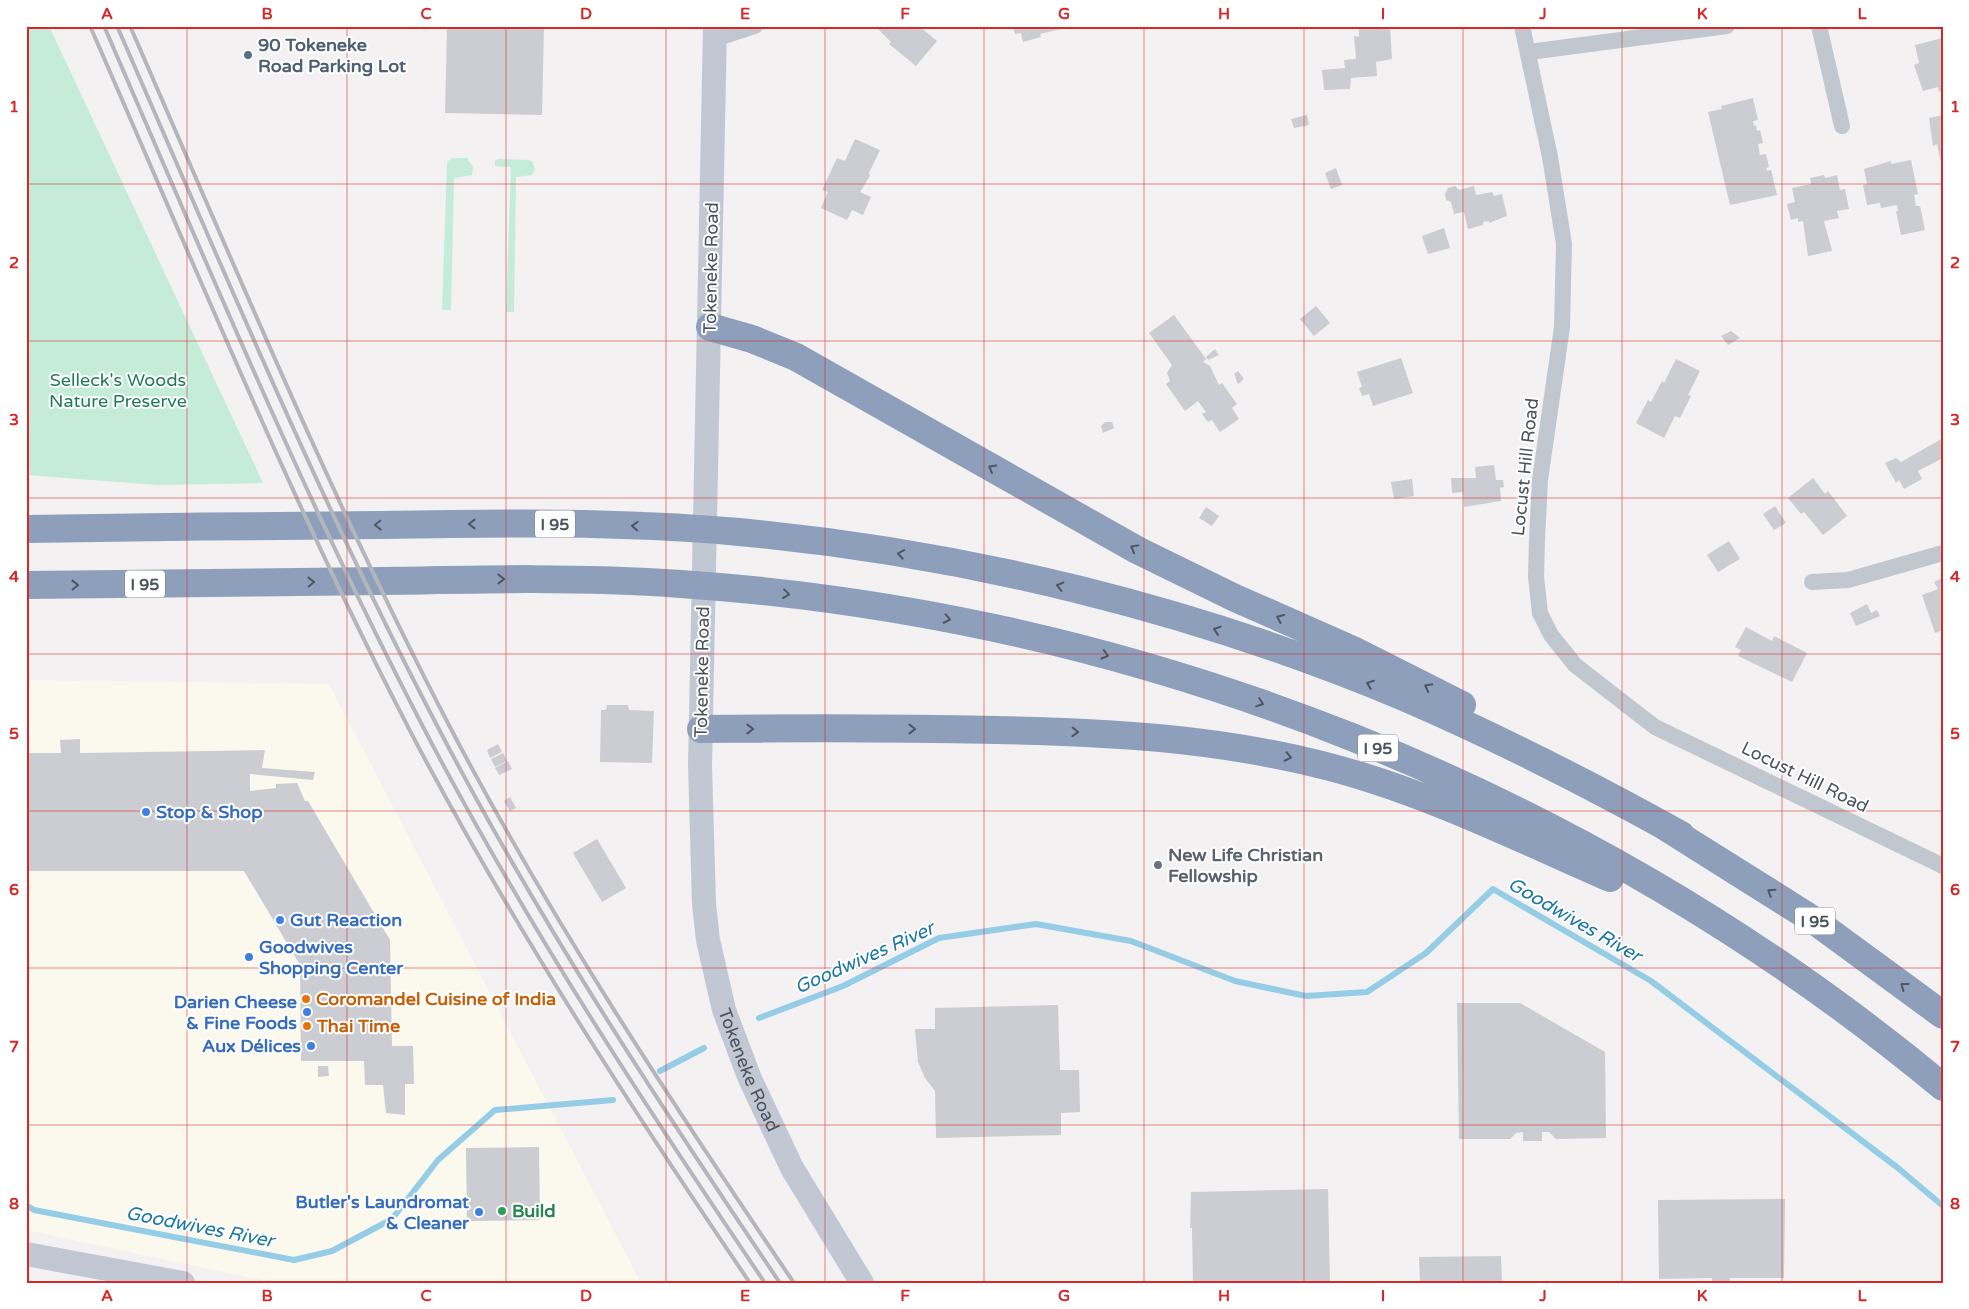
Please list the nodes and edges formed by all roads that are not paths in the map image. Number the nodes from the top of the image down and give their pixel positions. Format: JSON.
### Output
{"nodes":[{"id":1,"x":755,"y":26,"type":"edge"},
{"id":2,"x":1522,"y":26,"type":"edge"},
{"id":3,"x":1727,"y":26,"type":"edge"},
{"id":4,"x":1818,"y":26,"type":"edge"},
{"id":5,"x":715,"y":33,"type":"edge"},
{"id":6,"x":1529,"y":52,"type":"junction"},
{"id":7,"x":1842,"y":126,"type":"dead end"},
{"id":8,"x":710,"y":327,"type":"junction"},
{"id":9,"x":26,"y":512,"type":"edge"},
{"id":10,"x":223,"y":526,"type":"junction"},
{"id":11,"x":26,"y":529,"type":"edge"},
{"id":12,"x":1943,"y":553,"type":"edge"},
{"id":13,"x":1812,"y":582,"type":"dead end"},
{"id":14,"x":26,"y":585,"type":"edge"},
{"id":15,"x":701,"y":729,"type":"junction"},
{"id":16,"x":1681,"y":835,"type":"junction"},
{"id":17,"x":1942,"y":865,"type":"edge"},
{"id":18,"x":1724,"y":928,"type":"junction"},
{"id":19,"x":1943,"y":1015,"type":"edge"},
{"id":20,"x":1943,"y":1088,"type":"edge"},
{"id":21,"x":26,"y":1254,"type":"edge"},
{"id":22,"x":183,"y":1283,"type":"edge"},
{"id":23,"x":862,"y":1283,"type":"edge"}],
"edges":[{"from":1,"to":5,"type":"street"},
{"from":2,"to":6,"type":"street","name":"Locust Hill Road"},
{"from":3,"to":6,"type":"street"},
{"from":4,"to":7,"type":"street"},
{"from":5,"to":8,"type":"main road","name":"Tokeneke Road"},
{"from":6,"to":17,"type":"street","name":"Locust Hill Road"},
{"from":8,"to":15,"type":"main road","name":"Tokeneke Road"},
{"from":16,"to":8,"type":"highway","one_way":true},
{"from":9,"to":10,"type":"highway"},
{"from":10,"to":11,"type":"highway","number":"I 95"},
{"from":16,"to":10,"type":"highway","number":"I 95","one_way":true},
{"from":12,"to":13,"type":"street"},
{"from":14,"to":18,"type":"highway","number":"I 95","one_way":true},
{"from":15,"to":18,"type":"highway","one_way":true},
{"from":15,"to":23,"type":"main road","name":"Tokeneke Road"},
{"from":19,"to":16,"type":"highway","number":"I 95","one_way":true},
{"from":18,"to":20,"type":"highway","number":"I 95"},
{"from":21,"to":22,"type":"main road"}]}
